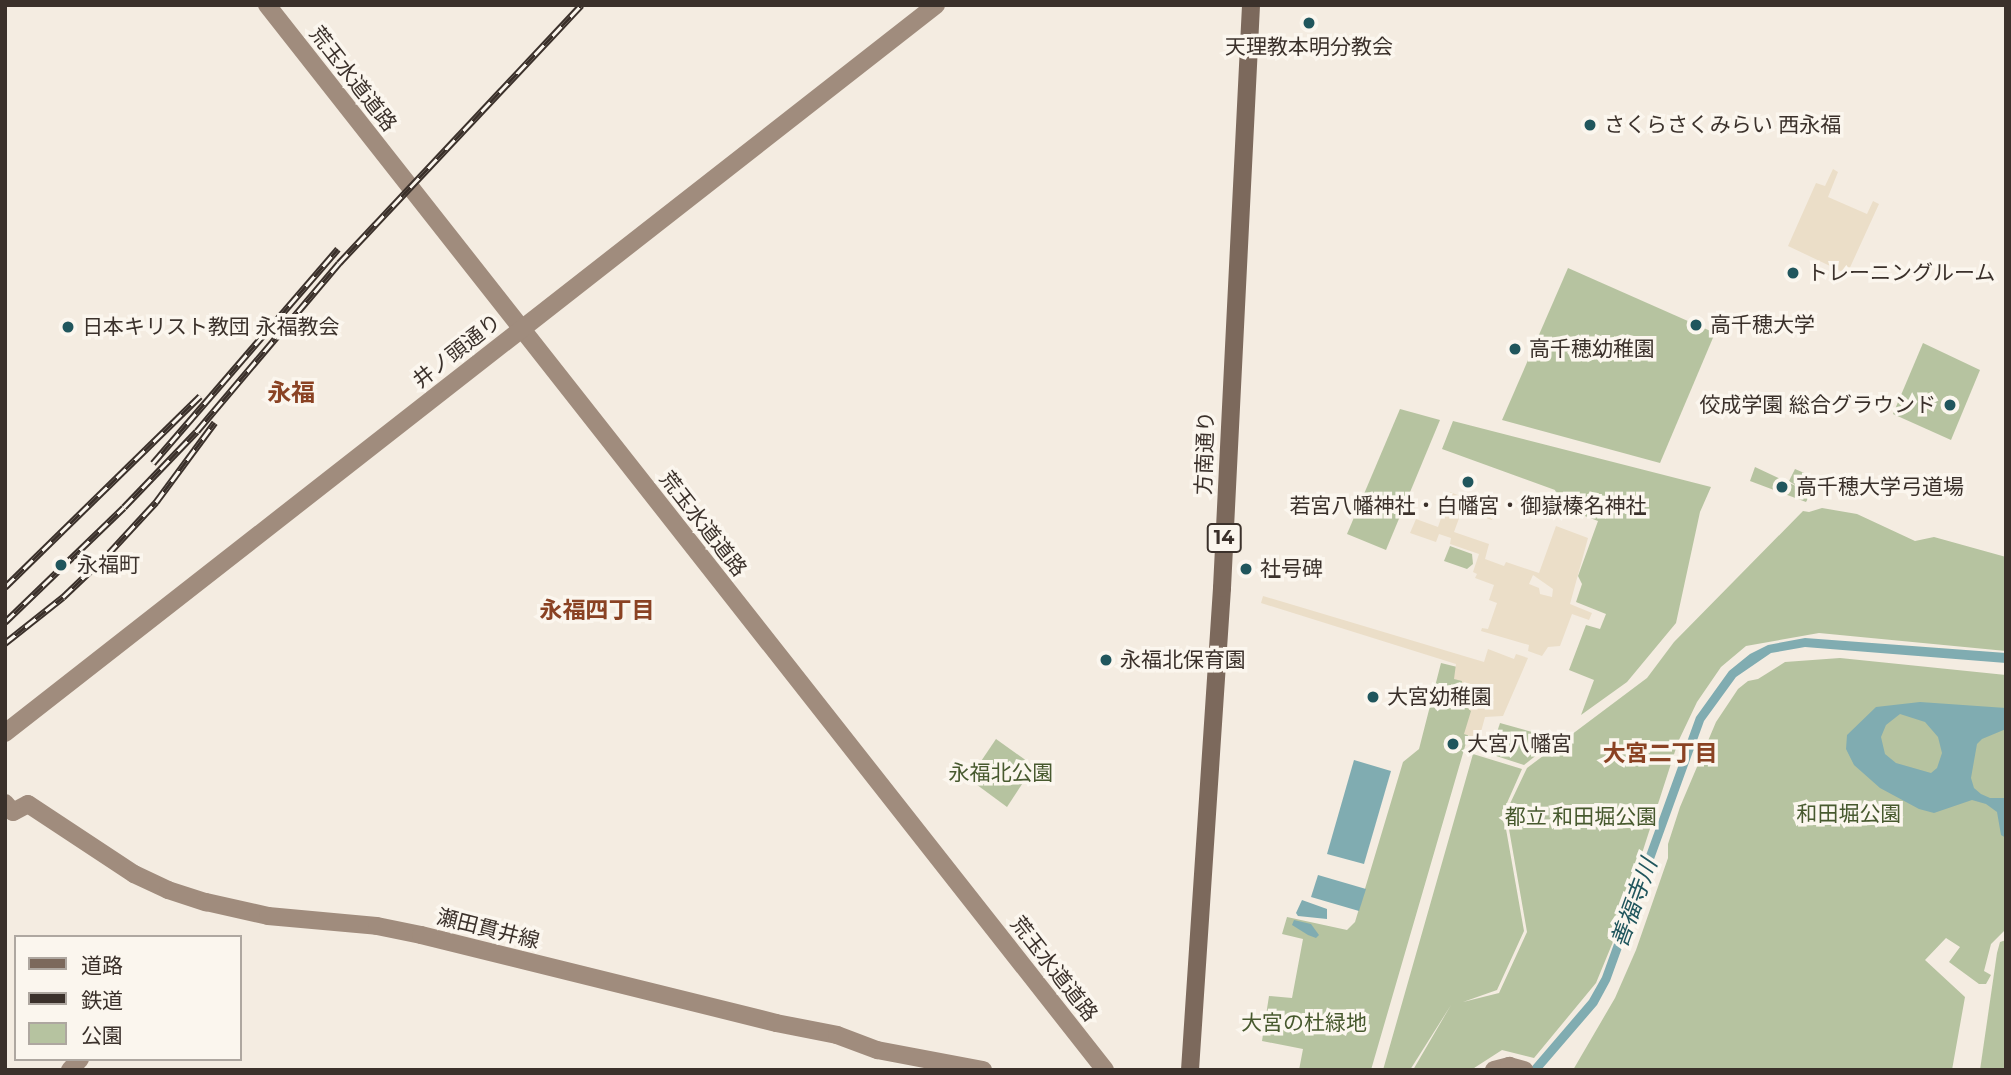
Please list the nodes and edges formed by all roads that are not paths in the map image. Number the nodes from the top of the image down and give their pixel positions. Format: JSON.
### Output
{"nodes":[{"id":1,"x":267,"y":5,"type":"edge"},
{"id":2,"x":936,"y":5,"type":"edge"},
{"id":3,"x":1251,"y":5,"type":"edge"},
{"id":4,"x":521,"y":330,"type":"junction"},
{"id":5,"x":5,"y":733,"type":"edge"},
{"id":6,"x":9,"y":808,"type":"edge"},
{"id":7,"x":1521,"y":1069,"type":"edge"},
{"id":8,"x":983,"y":1070,"type":"edge"},
{"id":9,"x":1105,"y":1070,"type":"edge"},
{"id":10,"x":1190,"y":1070,"type":"edge"},
{"id":11,"x":1494,"y":1070,"type":"edge"}],
"edges":[{"from":1,"to":4,"type":"main road","name":"荒玉水道道路"},
{"from":2,"to":4,"type":"main road","name":"井ノ頭通り"},
{"from":3,"to":10,"type":"main road","name":"方南通り","number":"14"},
{"from":4,"to":5,"type":"main road","name":"井ノ頭通り"},
{"from":4,"to":9,"type":"main road","name":"荒玉水道道路"},
{"from":6,"to":8,"type":"main road","name":"瀬田貫井線"},
{"from":7,"to":11,"type":"main road"}]}
